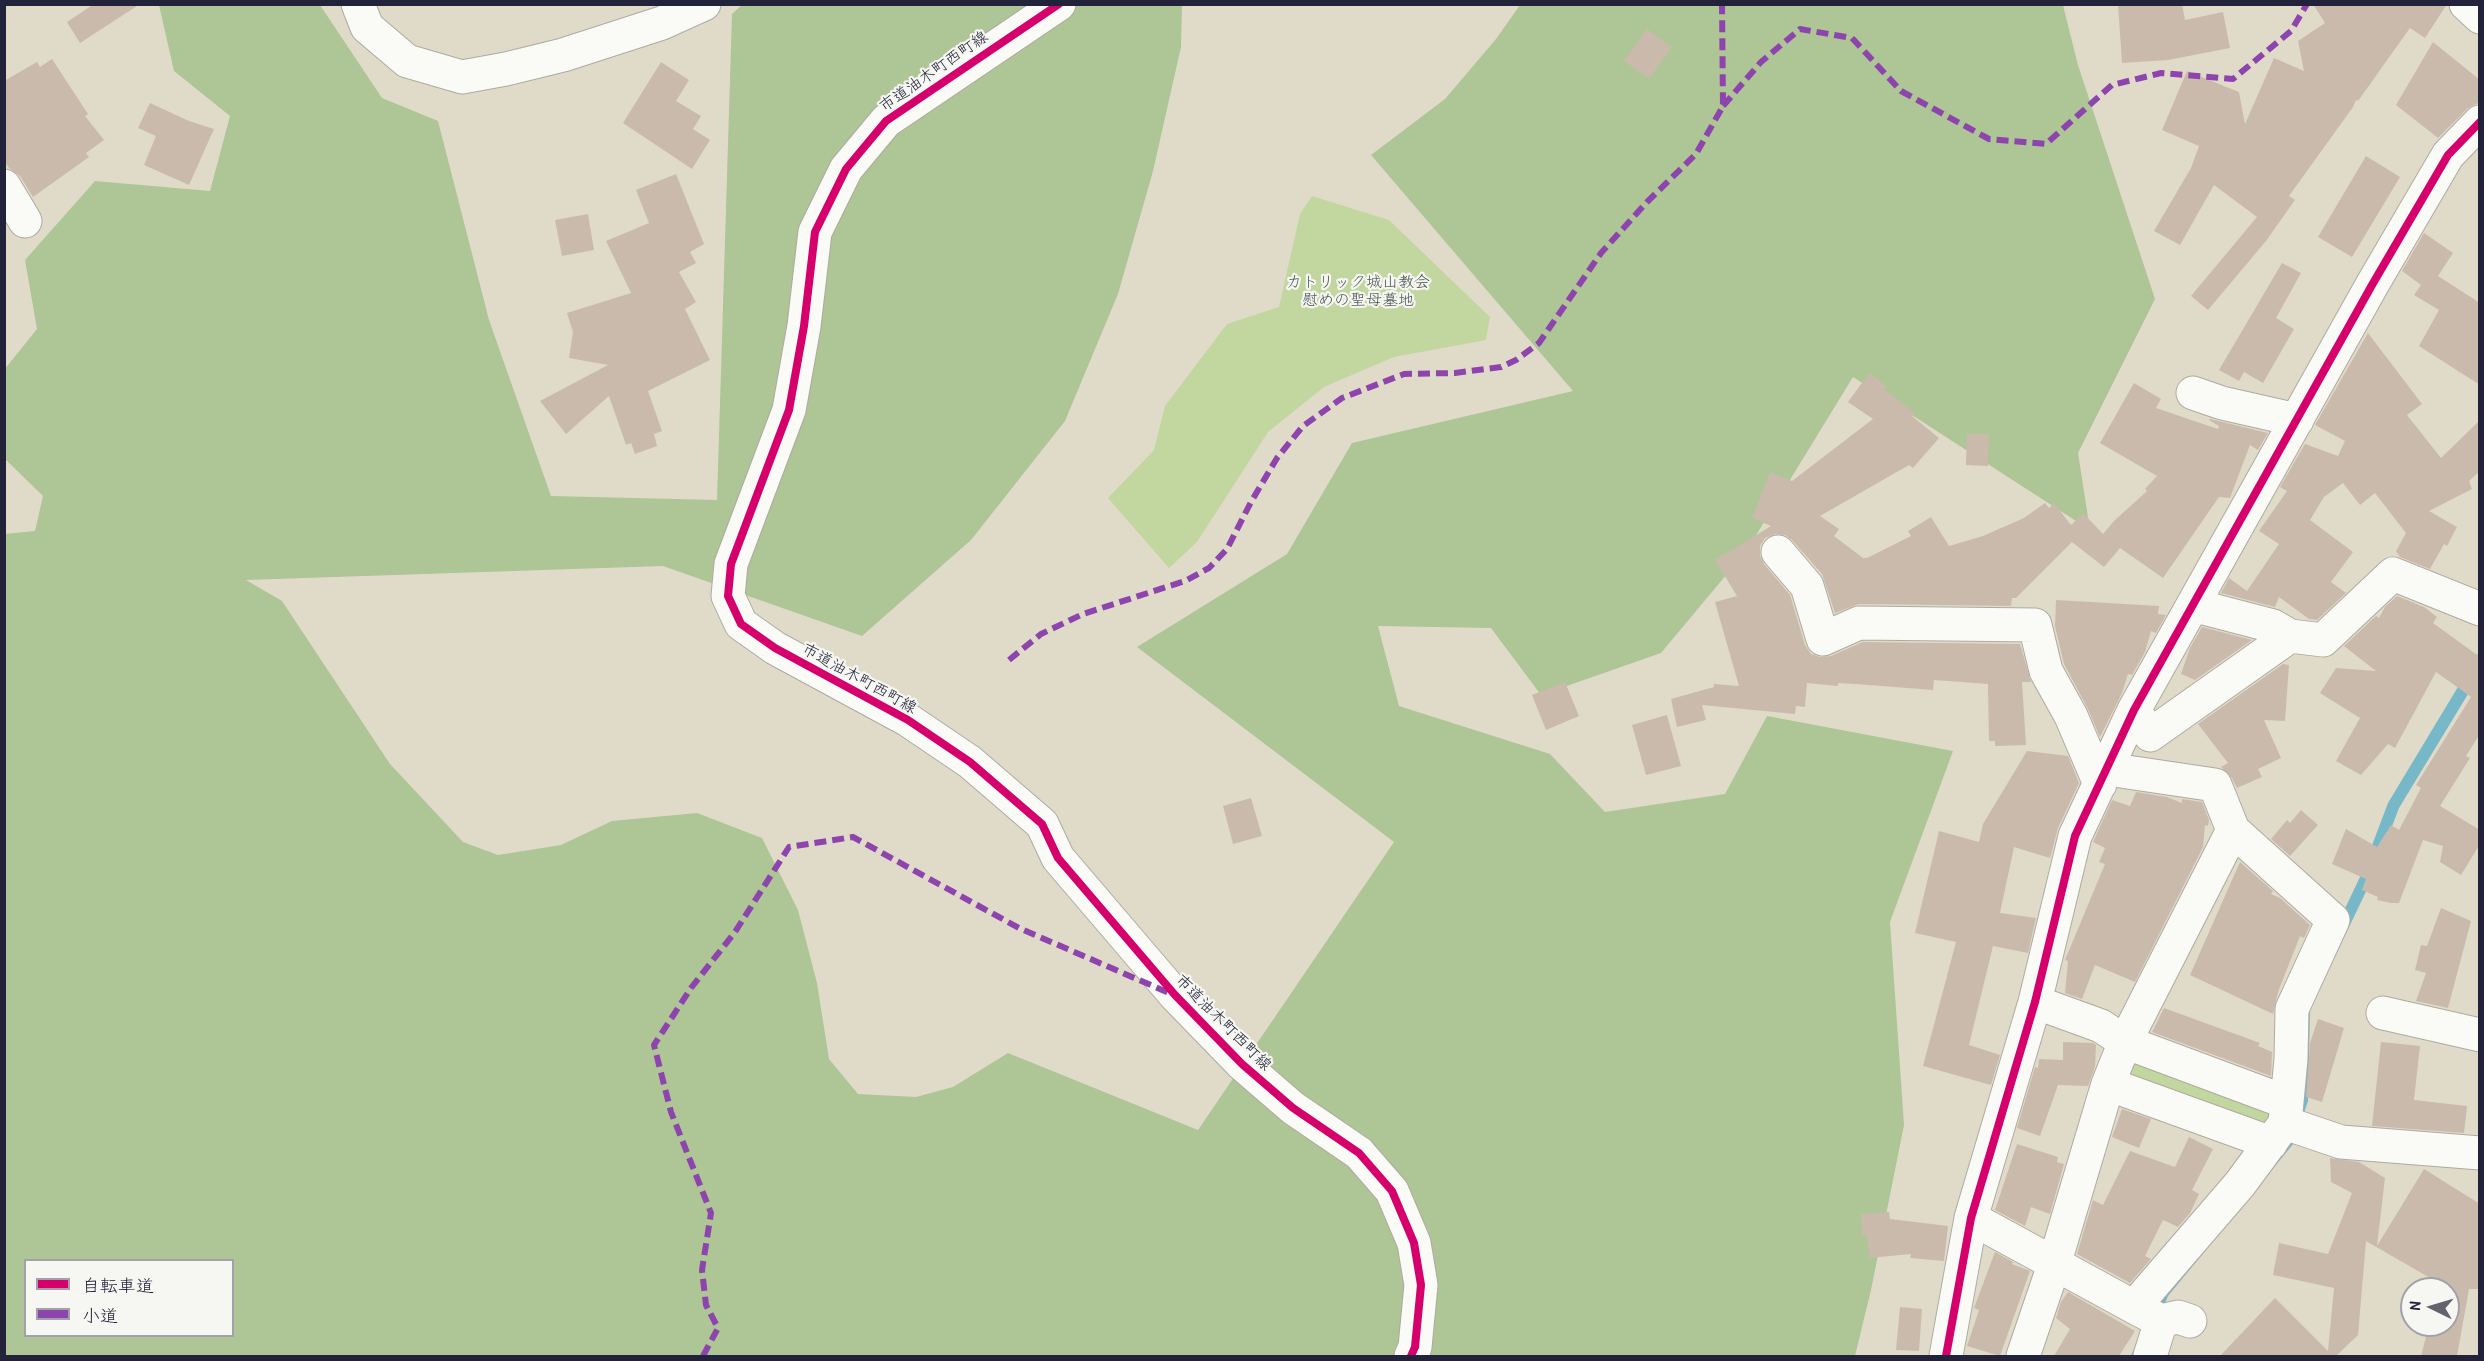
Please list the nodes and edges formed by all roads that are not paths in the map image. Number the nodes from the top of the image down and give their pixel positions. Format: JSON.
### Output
{"nodes":[{"id":1,"x":358,"y":4,"type":"edge"},
{"id":2,"x":704,"y":4,"type":"edge"},
{"id":3,"x":1059,"y":4,"type":"edge"},
{"id":4,"x":2466,"y":4,"type":"edge"},
{"id":5,"x":2480,"y":17,"type":"edge"},
{"id":6,"x":2480,"y":122,"type":"edge"},
{"id":7,"x":4,"y":186,"type":"edge"},
{"id":8,"x":26,"y":221,"type":"dead end"},
{"id":9,"x":2193,"y":393,"type":"dead end"},
{"id":10,"x":2297,"y":420,"type":"junction"},
{"id":11,"x":1778,"y":552,"type":"dead end"},
{"id":12,"x":2194,"y":603,"type":"junction"},
{"id":13,"x":2480,"y":609,"type":"edge"},
{"id":14,"x":2290,"y":636,"type":"junction"},
{"id":15,"x":2134,"y":710,"type":"junction"},
{"id":16,"x":2103,"y":776,"type":"junction"},
{"id":17,"x":2233,"y":830,"type":"junction"},
{"id":18,"x":2035,"y":1002,"type":"junction"},
{"id":19,"x":2384,"y":1013,"type":"dead end"},
{"id":20,"x":2480,"y":1035,"type":"edge"},
{"id":21,"x":2125,"y":1042,"type":"junction"},
{"id":22,"x":2108,"y":1084,"type":"junction"},
{"id":23,"x":2281,"y":1122,"type":"junction"},
{"id":24,"x":2480,"y":1153,"type":"edge"},
{"id":25,"x":1971,"y":1218,"type":"junction"},
{"id":26,"x":2054,"y":1265,"type":"junction"},
{"id":27,"x":2162,"y":1316,"type":"junction"},
{"id":28,"x":1411,"y":1356,"type":"edge"},
{"id":29,"x":1946,"y":1356,"type":"edge"},
{"id":30,"x":2023,"y":1356,"type":"edge"},
{"id":31,"x":2150,"y":1356,"type":"edge"}],
"edges":[{"from":1,"to":2,"type":"street"},
{"from":3,"to":28,"type":"street","name":"市道油木町西町線"},
{"from":4,"to":5,"type":"street"},
{"from":6,"to":10,"type":"street"},
{"from":7,"to":8,"type":"street"},
{"from":9,"to":10,"type":"street"},
{"from":10,"to":12,"type":"street"},
{"from":11,"to":16,"type":"street"},
{"from":12,"to":14,"type":"street"},
{"from":12,"to":15,"type":"street"},
{"from":13,"to":14,"type":"street"},
{"from":14,"to":15,"type":"street"},
{"from":15,"to":16,"type":"street"},
{"from":16,"to":17,"type":"street"},
{"from":16,"to":18,"type":"street"},
{"from":17,"to":21,"type":"street"},
{"from":17,"to":23,"type":"street"},
{"from":18,"to":21,"type":"street"},
{"from":18,"to":25,"type":"street"},
{"from":19,"to":20,"type":"street"},
{"from":21,"to":22,"type":"street"},
{"from":21,"to":23,"type":"street"},
{"from":22,"to":23,"type":"street"},
{"from":22,"to":26,"type":"street"},
{"from":23,"to":24,"type":"street"},
{"from":23,"to":27,"type":"street"},
{"from":25,"to":26,"type":"street"},
{"from":25,"to":29,"type":"street"},
{"from":26,"to":27,"type":"street"},
{"from":26,"to":30,"type":"street"},
{"from":27,"to":31,"type":"street"}]}
